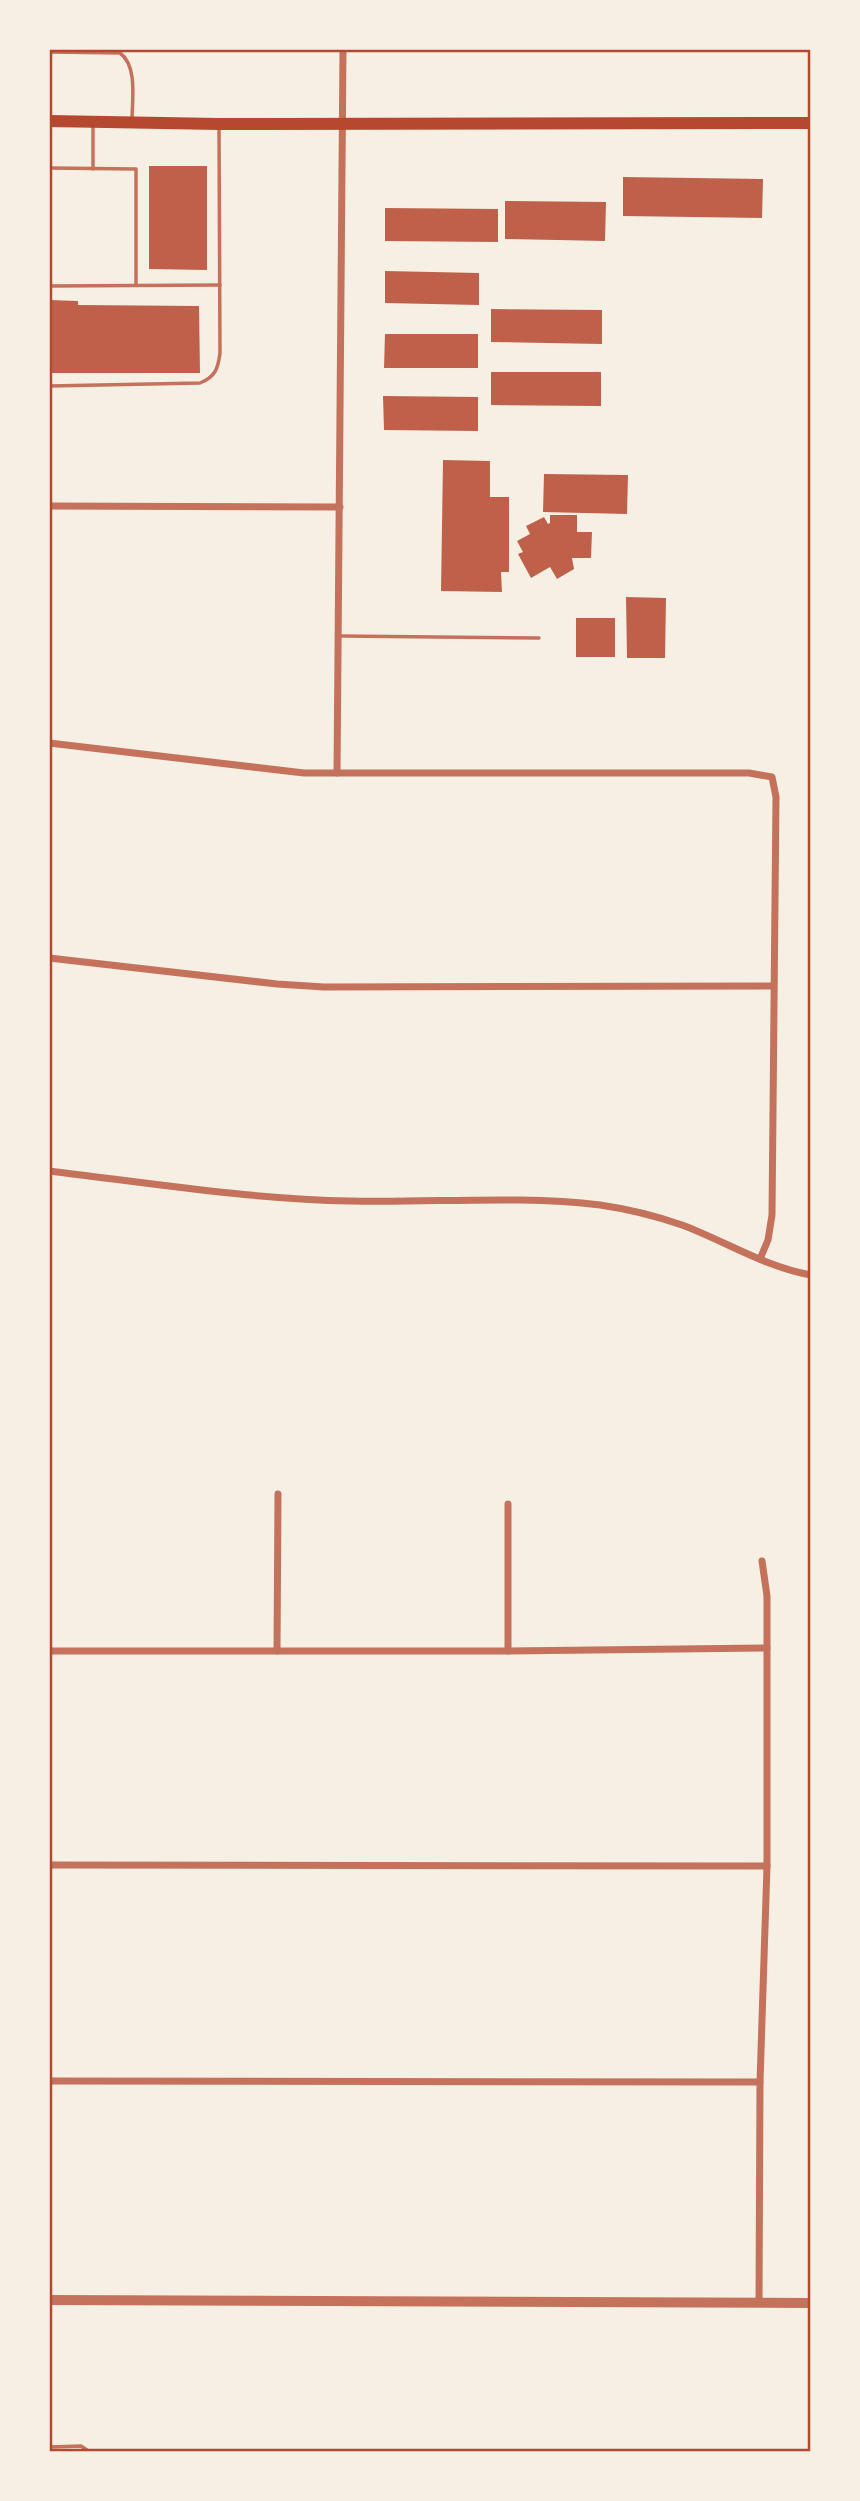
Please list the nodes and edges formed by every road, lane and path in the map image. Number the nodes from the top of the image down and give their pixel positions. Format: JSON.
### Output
{"nodes":[{"id":1,"x":343,"y":49,"type":"edge"},
{"id":2,"x":49,"y":52,"type":"edge"},
{"id":3,"x":49,"y":121,"type":"edge"},
{"id":4,"x":93,"y":121,"type":"junction"},
{"id":5,"x":132,"y":123,"type":"junction"},
{"id":6,"x":343,"y":123,"type":"junction"},
{"id":7,"x":811,"y":123,"type":"edge"},
{"id":8,"x":219,"y":124,"type":"junction"},
{"id":9,"x":49,"y":168,"type":"edge"},
{"id":10,"x":93,"y":169,"type":"junction"},
{"id":11,"x":136,"y":285,"type":"junction"},
{"id":12,"x":220,"y":285,"type":"junction"},
{"id":13,"x":49,"y":286,"type":"edge"},
{"id":14,"x":49,"y":386,"type":"edge"},
{"id":15,"x":49,"y":506,"type":"edge"},
{"id":16,"x":340,"y":507,"type":"junction"},
{"id":17,"x":338,"y":636,"type":"junction"},
{"id":18,"x":539,"y":638,"type":"dead end"},
{"id":19,"x":49,"y":743,"type":"edge"},
{"id":20,"x":337,"y":774,"type":"junction"},
{"id":21,"x":49,"y":958,"type":"edge"},
{"id":22,"x":773,"y":986,"type":"junction"},
{"id":23,"x":49,"y":1171,"type":"edge"},
{"id":24,"x":760,"y":1259,"type":"junction"},
{"id":25,"x":811,"y":1275,"type":"edge"},
{"id":26,"x":278,"y":1494,"type":"dead end"},
{"id":27,"x":508,"y":1504,"type":"dead end"},
{"id":28,"x":762,"y":1561,"type":"dead end"},
{"id":29,"x":767,"y":1648,"type":"junction"},
{"id":30,"x":49,"y":1651,"type":"edge"},
{"id":31,"x":277,"y":1651,"type":"junction"},
{"id":32,"x":508,"y":1651,"type":"junction"},
{"id":33,"x":49,"y":1865,"type":"edge"},
{"id":34,"x":766,"y":1866,"type":"junction"},
{"id":35,"x":49,"y":2081,"type":"edge"},
{"id":36,"x":760,"y":2082,"type":"junction"},
{"id":37,"x":49,"y":2300,"type":"edge"},
{"id":38,"x":759,"y":2303,"type":"junction"},
{"id":39,"x":811,"y":2303,"type":"edge"},
{"id":40,"x":49,"y":2447,"type":"edge"},
{"id":41,"x":90,"y":2452,"type":"edge"}],
"edges":[{"from":1,"to":6,"type":"street"},
{"from":2,"to":5,"type":"lane"},
{"from":3,"to":4,"type":"main road"},
{"from":4,"to":5,"type":"main road"},
{"from":4,"to":10,"type":"lane"},
{"from":5,"to":8,"type":"main road"},
{"from":6,"to":7,"type":"main road"},
{"from":6,"to":8,"type":"main road"},
{"from":6,"to":16,"type":"street"},
{"from":8,"to":12,"type":"lane"},
{"from":9,"to":10,"type":"lane"},
{"from":10,"to":11,"type":"lane"},
{"from":11,"to":12,"type":"lane"},
{"from":11,"to":13,"type":"lane"},
{"from":12,"to":14,"type":"lane"},
{"from":15,"to":16,"type":"street"},
{"from":16,"to":17,"type":"street"},
{"from":17,"to":18,"type":"lane"},
{"from":17,"to":20,"type":"street"},
{"from":19,"to":20,"type":"street"},
{"from":20,"to":22,"type":"street"},
{"from":21,"to":22,"type":"street"},
{"from":22,"to":24,"type":"street"},
{"from":23,"to":24,"type":"street"},
{"from":24,"to":25,"type":"street"},
{"from":26,"to":31,"type":"street"},
{"from":27,"to":32,"type":"street"},
{"from":28,"to":29,"type":"street"},
{"from":29,"to":32,"type":"street"},
{"from":29,"to":34,"type":"street"},
{"from":30,"to":31,"type":"street"},
{"from":31,"to":32,"type":"street"},
{"from":33,"to":34,"type":"street"},
{"from":34,"to":36,"type":"street"},
{"from":35,"to":36,"type":"street"},
{"from":36,"to":38,"type":"street"},
{"from":37,"to":38,"type":"street"},
{"from":38,"to":39,"type":"street"},
{"from":40,"to":41,"type":"lane"}]}
